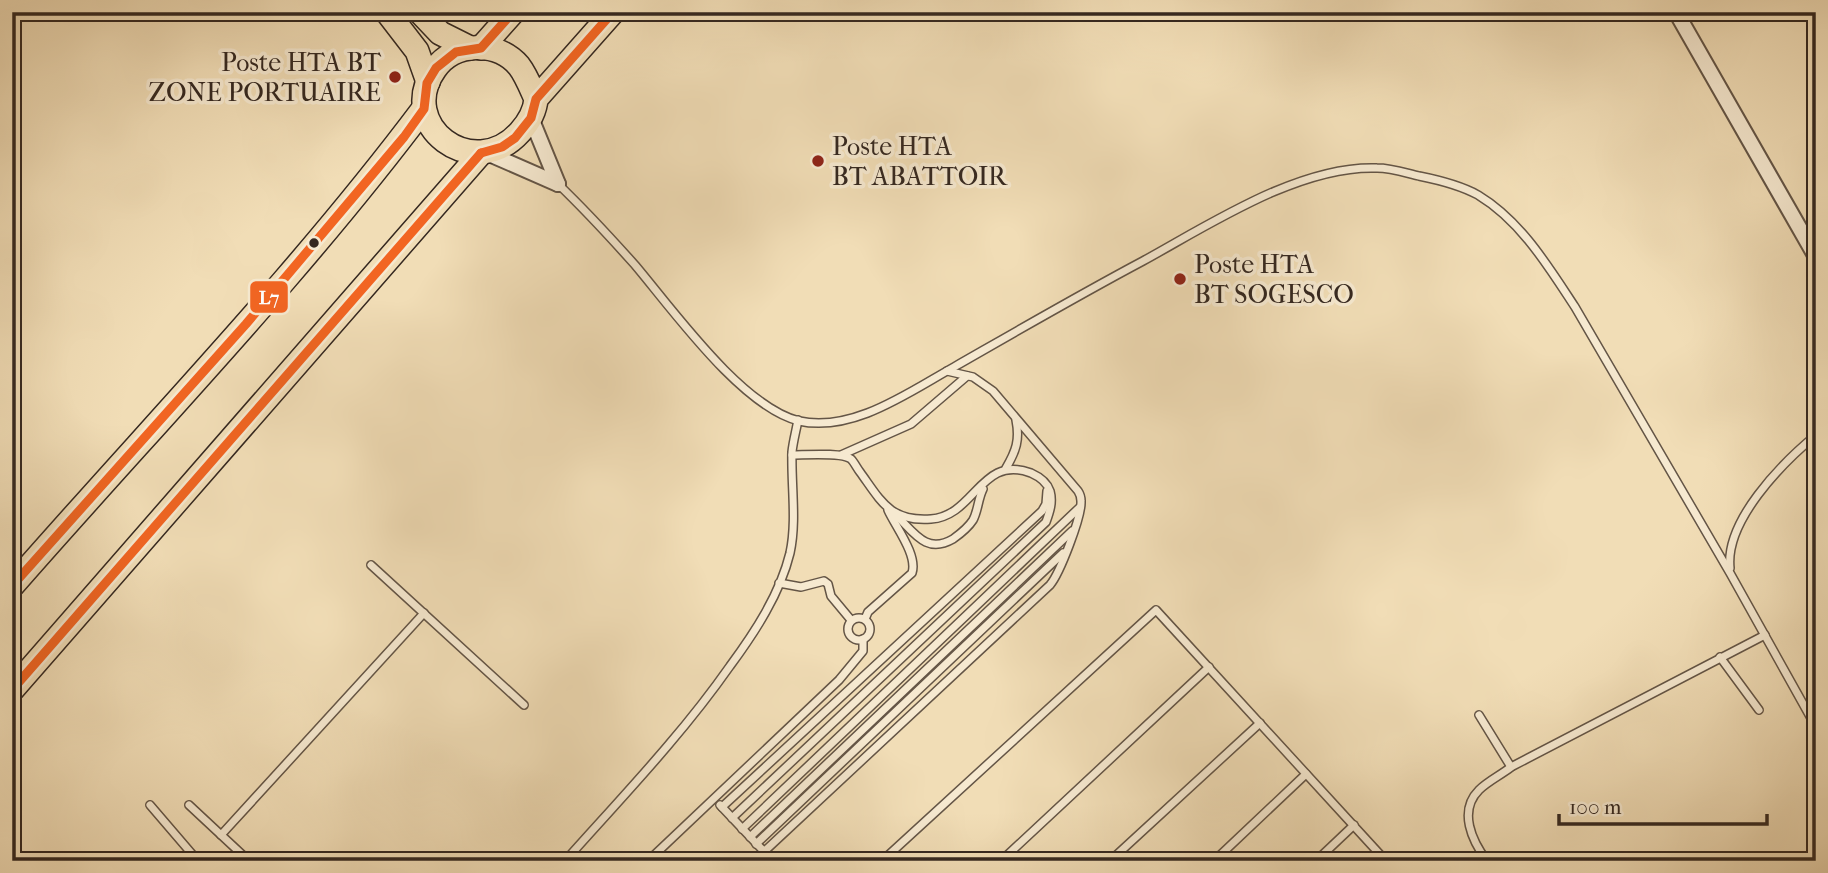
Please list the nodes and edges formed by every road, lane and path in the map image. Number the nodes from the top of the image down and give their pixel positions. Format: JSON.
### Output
{"nodes":[{"id":1,"x":387,"y":12,"type":"edge"},
{"id":2,"x":420,"y":12,"type":"edge"},
{"id":3,"x":513,"y":12,"type":"edge"},
{"id":4,"x":613,"y":12,"type":"edge"},
{"id":5,"x":1676,"y":12,"type":"edge"},
{"id":6,"x":476,"y":48,"type":"junction"},
{"id":7,"x":428,"y":82,"type":"junction"},
{"id":8,"x":424,"y":108,"type":"junction"},
{"id":9,"x":533,"y":109,"type":"junction"},
{"id":10,"x":484,"y":153,"type":"junction"},
{"id":11,"x":558,"y":184,"type":"junction"},
{"id":12,"x":1816,"y":257,"type":"edge"},
{"id":13,"x":947,"y":371,"type":"junction"},
{"id":14,"x":967,"y":376,"type":"junction"},
{"id":15,"x":1016,"y":418,"type":"junction"},
{"id":16,"x":798,"y":421,"type":"junction"},
{"id":17,"x":1816,"y":435,"type":"edge"},
{"id":18,"x":792,"y":455,"type":"junction"},
{"id":19,"x":841,"y":455,"type":"junction"},
{"id":20,"x":1006,"y":468,"type":"junction"},
{"id":21,"x":988,"y":480,"type":"junction"},
{"id":22,"x":1044,"y":481,"type":"junction"},
{"id":23,"x":887,"y":507,"type":"junction"},
{"id":24,"x":1080,"y":507,"type":"junction"},
{"id":25,"x":1074,"y":529,"type":"junction"},
{"id":26,"x":1066,"y":550,"type":"junction"},
{"id":27,"x":371,"y":565,"type":"dead end"},
{"id":28,"x":1730,"y":573,"type":"junction"},
{"id":29,"x":779,"y":583,"type":"junction"},
{"id":30,"x":12,"y":586,"type":"edge"},
{"id":31,"x":424,"y":613,"type":"junction"},
{"id":32,"x":865,"y":619,"type":"junction"},
{"id":33,"x":852,"y":620,"type":"junction"},
{"id":34,"x":1765,"y":635,"type":"junction"},
{"id":35,"x":863,"y":639,"type":"junction"},
{"id":36,"x":1720,"y":657,"type":"junction"},
{"id":37,"x":1209,"y":667,"type":"junction"},
{"id":38,"x":12,"y":690,"type":"edge"},
{"id":39,"x":524,"y":705,"type":"dead end"},
{"id":40,"x":1759,"y":710,"type":"dead end"},
{"id":41,"x":1479,"y":715,"type":"dead end"},
{"id":42,"x":1259,"y":723,"type":"junction"},
{"id":43,"x":1816,"y":727,"type":"edge"},
{"id":44,"x":1511,"y":767,"type":"junction"},
{"id":45,"x":1307,"y":774,"type":"junction"},
{"id":46,"x":715,"y":799,"type":"junction"},
{"id":47,"x":150,"y":805,"type":"dead end"},
{"id":48,"x":189,"y":805,"type":"dead end"},
{"id":49,"x":722,"y":807,"type":"junction"},
{"id":50,"x":732,"y":818,"type":"junction"},
{"id":51,"x":1354,"y":825,"type":"junction"},
{"id":52,"x":742,"y":829,"type":"junction"},
{"id":53,"x":221,"y":835,"type":"junction"},
{"id":54,"x":750,"y":837,"type":"junction"},
{"id":55,"x":756,"y":844,"type":"junction"},
{"id":56,"x":764,"y":851,"type":"junction"},
{"id":57,"x":1383,"y":860,"type":"edge"},
{"id":58,"x":198,"y":861,"type":"edge"},
{"id":59,"x":249,"y":861,"type":"edge"},
{"id":60,"x":565,"y":861,"type":"edge"},
{"id":61,"x":648,"y":861,"type":"edge"},
{"id":62,"x":754,"y":861,"type":"edge"},
{"id":63,"x":773,"y":861,"type":"edge"},
{"id":64,"x":882,"y":861,"type":"edge"},
{"id":65,"x":1001,"y":861,"type":"edge"},
{"id":66,"x":1110,"y":861,"type":"edge"},
{"id":67,"x":1213,"y":861,"type":"edge"},
{"id":68,"x":1316,"y":861,"type":"edge"},
{"id":69,"x":1487,"y":861,"type":"edge"}],
"edges":[{"from":1,"to":7,"type":"main road"},
{"from":2,"to":6,"type":"main road"},
{"from":3,"to":6,"type":"main road"},
{"from":4,"to":9,"type":"main road"},
{"from":5,"to":12,"type":"street"},
{"from":6,"to":7,"type":"main road"},
{"from":6,"to":9,"type":"main road"},
{"from":7,"to":8,"type":"main road"},
{"from":8,"to":10,"type":"main road"},
{"from":8,"to":30,"type":"main road"},
{"from":9,"to":10,"type":"main road"},
{"from":9,"to":11,"type":"street"},
{"from":10,"to":11,"type":"street"},
{"from":10,"to":38,"type":"main road"},
{"from":11,"to":16,"type":"lane"},
{"from":13,"to":14,"type":"lane"},
{"from":13,"to":16,"type":"lane"},
{"from":13,"to":28,"type":"lane"},
{"from":14,"to":15,"type":"lane"},
{"from":14,"to":19,"type":"lane"},
{"from":15,"to":20,"type":"lane"},
{"from":15,"to":24,"type":"lane"},
{"from":16,"to":18,"type":"lane"},
{"from":17,"to":28,"type":"lane"},
{"from":18,"to":19,"type":"lane"},
{"from":18,"to":29,"type":"lane"},
{"from":19,"to":23,"type":"lane"},
{"from":20,"to":21,"type":"lane"},
{"from":20,"to":22,"type":"lane"},
{"from":21,"to":23,"type":"lane"},
{"from":21,"to":23,"type":"lane"},
{"from":22,"to":49,"type":"lane"},
{"from":22,"to":50,"type":"lane"},
{"from":23,"to":32,"type":"lane"},
{"from":24,"to":25,"type":"lane"},
{"from":24,"to":52,"type":"lane"},
{"from":25,"to":26,"type":"lane"},
{"from":25,"to":54,"type":"lane"},
{"from":26,"to":55,"type":"lane"},
{"from":26,"to":56,"type":"lane"},
{"from":27,"to":31,"type":"lane"},
{"from":28,"to":34,"type":"lane"},
{"from":29,"to":33,"type":"lane"},
{"from":29,"to":60,"type":"lane"},
{"from":31,"to":39,"type":"lane"},
{"from":31,"to":53,"type":"lane"},
{"from":32,"to":33,"type":"lane"},
{"from":32,"to":35,"type":"lane"},
{"from":33,"to":35,"type":"lane"},
{"from":34,"to":36,"type":"lane"},
{"from":34,"to":43,"type":"lane"},
{"from":35,"to":46,"type":"lane"},
{"from":36,"to":40,"type":"lane"},
{"from":36,"to":44,"type":"lane"},
{"from":37,"to":42,"type":"lane"},
{"from":37,"to":64,"type":"lane"},
{"from":37,"to":65,"type":"lane"},
{"from":41,"to":44,"type":"lane"},
{"from":42,"to":45,"type":"lane"},
{"from":42,"to":66,"type":"lane"},
{"from":44,"to":69,"type":"lane"},
{"from":45,"to":51,"type":"lane"},
{"from":45,"to":67,"type":"lane"},
{"from":46,"to":49,"type":"lane"},
{"from":46,"to":61,"type":"lane"},
{"from":47,"to":58,"type":"lane"},
{"from":48,"to":53,"type":"lane"},
{"from":49,"to":50,"type":"lane"},
{"from":50,"to":52,"type":"lane"},
{"from":51,"to":57,"type":"lane"},
{"from":51,"to":68,"type":"lane"},
{"from":52,"to":54,"type":"lane"},
{"from":53,"to":59,"type":"lane"},
{"from":54,"to":55,"type":"lane"},
{"from":55,"to":56,"type":"lane"},
{"from":56,"to":62,"type":"lane"},
{"from":56,"to":63,"type":"lane"}]}
